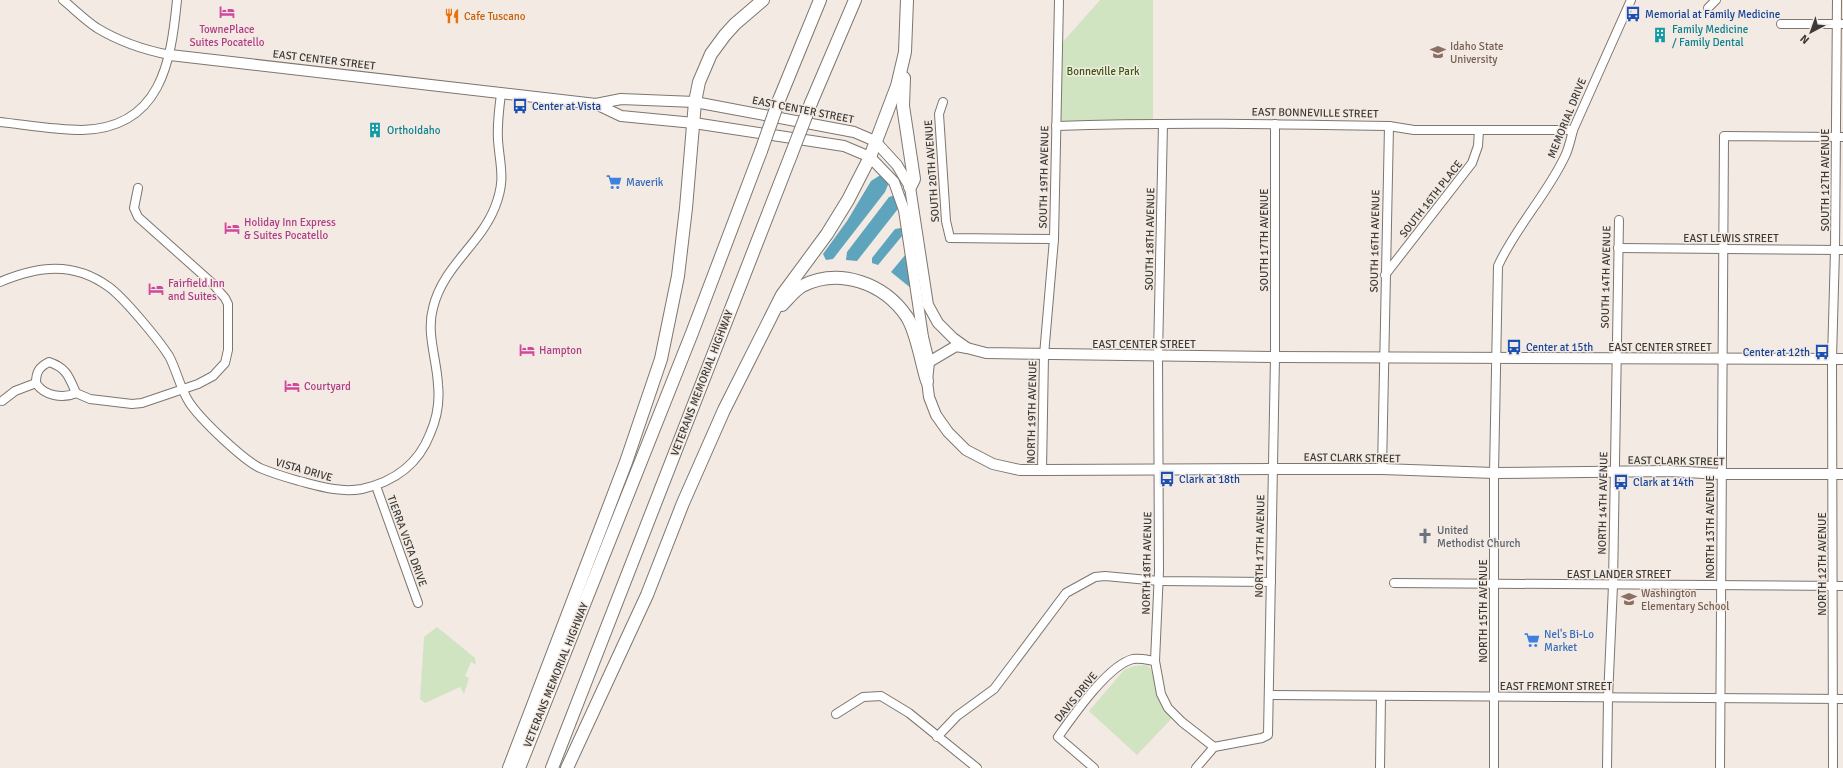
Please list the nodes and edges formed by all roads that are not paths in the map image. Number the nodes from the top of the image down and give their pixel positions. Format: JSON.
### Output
{"nodes":[{"id":1,"x":63,"y":0,"type":"edge"},
{"id":2,"x":177,"y":0,"type":"edge"},
{"id":3,"x":763,"y":0,"type":"edge"},
{"id":4,"x":820,"y":0,"type":"edge"},
{"id":5,"x":855,"y":0,"type":"edge"},
{"id":6,"x":907,"y":0,"type":"edge"},
{"id":7,"x":1059,"y":0,"type":"edge"},
{"id":8,"x":1631,"y":0,"type":"edge"},
{"id":9,"x":1716,"y":0,"type":"edge"},
{"id":10,"x":1837,"y":0,"type":"edge"},
{"id":11,"x":1708,"y":8,"type":"dead end"},
{"id":12,"x":1781,"y":24,"type":"dead end"},
{"id":13,"x":1840,"y":24,"type":"edge"},
{"id":14,"x":905,"y":52,"type":"junction"},
{"id":15,"x":170,"y":55,"type":"junction"},
{"id":16,"x":501,"y":94,"type":"junction"},
{"id":17,"x":695,"y":102,"type":"junction"},
{"id":18,"x":943,"y":102,"type":"dead end"},
{"id":19,"x":596,"y":104,"type":"junction"},
{"id":20,"x":0,"y":122,"type":"edge"},
{"id":21,"x":694,"y":123,"type":"junction"},
{"id":22,"x":1163,"y":124,"type":"junction"},
{"id":23,"x":1275,"y":124,"type":"junction"},
{"id":24,"x":1056,"y":126,"type":"junction"},
{"id":25,"x":1389,"y":126,"type":"junction"},
{"id":26,"x":1479,"y":130,"type":"junction"},
{"id":27,"x":1573,"y":130,"type":"junction"},
{"id":28,"x":1839,"y":137,"type":"edge"},
{"id":29,"x":875,"y":141,"type":"junction"},
{"id":30,"x":870,"y":157,"type":"junction"},
{"id":31,"x":910,"y":187,"type":"junction"},
{"id":32,"x":138,"y":188,"type":"dead end"},
{"id":33,"x":1618,"y":220,"type":"dead end"},
{"id":34,"x":1054,"y":239,"type":"junction"},
{"id":35,"x":1618,"y":248,"type":"junction"},
{"id":36,"x":1723,"y":249,"type":"junction"},
{"id":37,"x":1839,"y":250,"type":"edge"},
{"id":38,"x":1385,"y":275,"type":"junction"},
{"id":39,"x":0,"y":282,"type":"edge"},
{"id":40,"x":771,"y":318,"type":"junction"},
{"id":41,"x":967,"y":348,"type":"junction"},
{"id":42,"x":1044,"y":355,"type":"junction"},
{"id":43,"x":1158,"y":355,"type":"junction"},
{"id":44,"x":1275,"y":357,"type":"junction"},
{"id":45,"x":1385,"y":358,"type":"junction"},
{"id":46,"x":1497,"y":358,"type":"junction"},
{"id":47,"x":1615,"y":359,"type":"junction"},
{"id":48,"x":1721,"y":359,"type":"junction"},
{"id":49,"x":1838,"y":359,"type":"edge"},
{"id":50,"x":929,"y":362,"type":"junction"},
{"id":51,"x":926,"y":381,"type":"junction"},
{"id":52,"x":36,"y":383,"type":"junction"},
{"id":53,"x":182,"y":389,"type":"junction"},
{"id":54,"x":76,"y":393,"type":"junction"},
{"id":55,"x":2,"y":401,"type":"dead end"},
{"id":56,"x":1159,"y":469,"type":"junction"},
{"id":57,"x":1273,"y":469,"type":"junction"},
{"id":58,"x":1042,"y":470,"type":"junction"},
{"id":59,"x":1382,"y":470,"type":"junction"},
{"id":60,"x":1614,"y":472,"type":"junction"},
{"id":61,"x":1494,"y":473,"type":"junction"},
{"id":62,"x":1721,"y":474,"type":"junction"},
{"id":63,"x":1838,"y":474,"type":"edge"},
{"id":64,"x":376,"y":486,"type":"junction"},
{"id":65,"x":1159,"y":581,"type":"junction"},
{"id":66,"x":1271,"y":582,"type":"junction"},
{"id":67,"x":1394,"y":583,"type":"dead end"},
{"id":68,"x":1494,"y":584,"type":"junction"},
{"id":69,"x":1613,"y":585,"type":"junction"},
{"id":70,"x":1721,"y":585,"type":"junction"},
{"id":71,"x":1833,"y":586,"type":"junction"},
{"id":72,"x":1843,"y":586,"type":"edge"},
{"id":73,"x":418,"y":603,"type":"dead end"},
{"id":74,"x":1155,"y":661,"type":"junction"},
{"id":75,"x":1268,"y":695,"type":"junction"},
{"id":76,"x":1381,"y":696,"type":"junction"},
{"id":77,"x":1494,"y":697,"type":"junction"},
{"id":78,"x":1608,"y":698,"type":"junction"},
{"id":79,"x":1721,"y":698,"type":"junction"},
{"id":80,"x":1833,"y":699,"type":"junction"},
{"id":81,"x":1843,"y":699,"type":"edge"},
{"id":82,"x":836,"y":714,"type":"dead end"},
{"id":83,"x":937,"y":737,"type":"junction"},
{"id":84,"x":1214,"y":747,"type":"junction"},
{"id":85,"x":509,"y":768,"type":"edge"},
{"id":86,"x":519,"y":768,"type":"edge"},
{"id":87,"x":552,"y":768,"type":"edge"},
{"id":88,"x":567,"y":768,"type":"edge"},
{"id":89,"x":977,"y":768,"type":"edge"},
{"id":90,"x":1094,"y":768,"type":"edge"},
{"id":91,"x":1196,"y":768,"type":"edge"},
{"id":92,"x":1380,"y":768,"type":"edge"},
{"id":93,"x":1494,"y":768,"type":"edge"},
{"id":94,"x":1607,"y":768,"type":"edge"},
{"id":95,"x":1720,"y":768,"type":"edge"},
{"id":96,"x":1833,"y":768,"type":"edge"}],
"edges":[{"from":1,"to":15,"type":"street","name":"EAST CENTER STREET"},
{"from":2,"to":15,"type":"street"},
{"from":3,"to":17,"type":"highway"},
{"from":4,"to":86,"type":"highway","name":"VETERANS MEMORIAL HIGHWAY","bridge":true},
{"from":5,"to":87,"type":"highway","name":"VETERANS MEMORIAL HIGHWAY","bridge":true},
{"from":6,"to":14,"type":"highway"},
{"from":7,"to":24,"type":"street","name":"SOUTH 19TH AVENUE"},
{"from":8,"to":27,"type":"street","name":"MEMORIAL DRIVE"},
{"from":9,"to":11,"type":"street"},
{"from":10,"to":13,"type":"street","name":"SOUTH 12TH AVENUE"},
{"from":12,"to":13,"type":"street"},
{"from":13,"to":28,"type":"street","name":"SOUTH 12TH AVENUE"},
{"from":14,"to":29,"type":"highway"},
{"from":14,"to":31,"type":"highway"},
{"from":15,"to":16,"type":"main road","name":"EAST CENTER STREET"},
{"from":15,"to":20,"type":"street"},
{"from":16,"to":19,"type":"main road","name":"EAST CENTER STREET"},
{"from":16,"to":64,"type":"street","name":"VISTA DRIVE"},
{"from":17,"to":19,"type":"main road","name":"EAST CENTER STREET"},
{"from":17,"to":21,"type":"highway"},
{"from":17,"to":29,"type":"main road","name":"EAST CENTER STREET"},
{"from":18,"to":34,"type":"street","name":"SOUTH 20TH AVENUE"},
{"from":19,"to":21,"type":"main road","name":"EAST CENTER STREET"},
{"from":21,"to":30,"type":"main road","name":"EAST CENTER STREET"},
{"from":21,"to":85,"type":"highway"},
{"from":22,"to":23,"type":"street","name":"EAST BONNEVILLE STREET"},
{"from":22,"to":24,"type":"street","name":"EAST BONNEVILLE STREET"},
{"from":22,"to":43,"type":"street","name":"SOUTH 18TH AVENUE"},
{"from":23,"to":25,"type":"street","name":"EAST BONNEVILLE STREET"},
{"from":23,"to":44,"type":"street","name":"SOUTH 17TH AVENUE"},
{"from":24,"to":34,"type":"street","name":"SOUTH 19TH AVENUE"},
{"from":25,"to":26,"type":"street","name":"EAST BONNEVILLE STREET"},
{"from":25,"to":38,"type":"street","name":"SOUTH 16TH AVENUE"},
{"from":26,"to":27,"type":"street","name":"EAST BONNEVILLE STREET"},
{"from":26,"to":38,"type":"street","name":"SOUTH 16TH PLACE"},
{"from":27,"to":46,"type":"street","name":"MEMORIAL DRIVE"},
{"from":28,"to":36,"type":"street","name":"NORTH 13TH AVENUE"},
{"from":28,"to":37,"type":"street","name":"SOUTH 12TH AVENUE"},
{"from":29,"to":30,"type":"highway"},
{"from":29,"to":31,"type":"main road","name":"EAST CENTER STREET"},
{"from":30,"to":40,"type":"highway"},
{"from":30,"to":50,"type":"main road","name":"EAST CENTER STREET"},
{"from":31,"to":41,"type":"main road","name":"EAST CENTER STREET"},
{"from":32,"to":53,"type":"street"},
{"from":33,"to":35,"type":"street","name":"SOUTH 14TH AVENUE"},
{"from":34,"to":42,"type":"street","name":"SOUTH 19TH AVENUE"},
{"from":35,"to":36,"type":"street","name":"EAST LEWIS STREET"},
{"from":35,"to":47,"type":"street","name":"SOUTH 14TH AVENUE"},
{"from":36,"to":37,"type":"street","name":"EAST LEWIS STREET"},
{"from":36,"to":48,"type":"street","name":"NORTH 13TH AVENUE"},
{"from":37,"to":49,"type":"street","name":"SOUTH 12TH AVENUE"},
{"from":38,"to":45,"type":"street","name":"SOUTH 16TH AVENUE"},
{"from":39,"to":53,"type":"street","name":"VISTA DRIVE"},
{"from":40,"to":51,"type":"highway"},
{"from":40,"to":88,"type":"highway"},
{"from":41,"to":42,"type":"main road","name":"EAST CENTER STREET"},
{"from":41,"to":50,"type":"main road"},
{"from":42,"to":43,"type":"main road","name":"EAST CENTER STREET"},
{"from":42,"to":58,"type":"street","name":"NORTH 19TH AVENUE"},
{"from":43,"to":44,"type":"main road","name":"EAST CENTER STREET"},
{"from":43,"to":56,"type":"street","name":"NORTH 18TH AVENUE"},
{"from":44,"to":45,"type":"main road","name":"EAST CENTER STREET"},
{"from":44,"to":57,"type":"street","name":"NORTH 17TH AVENUE"},
{"from":45,"to":46,"type":"main road","name":"EAST CENTER STREET"},
{"from":45,"to":59,"type":"street","name":"SOUTH 16TH AVENUE"},
{"from":46,"to":47,"type":"main road","name":"EAST CENTER STREET"},
{"from":46,"to":61,"type":"street","name":"NORTH 15TH AVENUE"},
{"from":47,"to":48,"type":"main road","name":"EAST CENTER STREET"},
{"from":47,"to":60,"type":"street","name":"NORTH 14TH AVENUE"},
{"from":48,"to":49,"type":"main road","name":"EAST CENTER STREET"},
{"from":48,"to":62,"type":"street","name":"NORTH 13TH AVENUE"},
{"from":49,"to":63,"type":"street","name":"NORTH 12TH AVENUE"},
{"from":50,"to":51,"type":"main road","name":"EAST CLARK STREET"},
{"from":51,"to":58,"type":"main road","name":"EAST CLARK STREET"},
{"from":52,"to":54,"type":"street"},
{"from":52,"to":54,"type":"street"},
{"from":52,"to":55,"type":"street"},
{"from":53,"to":54,"type":"street"},
{"from":53,"to":64,"type":"street","name":"VISTA DRIVE"},
{"from":56,"to":57,"type":"main road","name":"EAST CLARK STREET"},
{"from":56,"to":58,"type":"main road","name":"EAST CLARK STREET"},
{"from":56,"to":65,"type":"street","name":"NORTH 18TH AVENUE"},
{"from":57,"to":59,"type":"main road","name":"EAST CLARK STREET"},
{"from":57,"to":66,"type":"street","name":"NORTH 17TH AVENUE"},
{"from":59,"to":61,"type":"main road","name":"EAST CLARK STREET"},
{"from":60,"to":61,"type":"main road","name":"EAST CLARK STREET"},
{"from":60,"to":62,"type":"main road","name":"EAST CLARK STREET"},
{"from":60,"to":69,"type":"street","name":"NORTH 14TH AVENUE"},
{"from":61,"to":68,"type":"street","name":"NORTH 15TH AVENUE"},
{"from":62,"to":63,"type":"main road","name":"EAST CLARK STREET"},
{"from":62,"to":70,"type":"street","name":"NORTH 13TH AVENUE"},
{"from":63,"to":71,"type":"street","name":"NORTH 12TH AVENUE"},
{"from":64,"to":73,"type":"street","name":"TIERRA VISTA DRIVE"},
{"from":65,"to":66,"type":"street"},
{"from":65,"to":74,"type":"street","name":"NORTH 18TH AVENUE"},
{"from":65,"to":83,"type":"street"},
{"from":66,"to":75,"type":"street","name":"NORTH 17TH AVENUE"},
{"from":67,"to":68,"type":"street","name":"EAST LANDER STREET"},
{"from":68,"to":69,"type":"street","name":"EAST LANDER STREET"},
{"from":68,"to":77,"type":"street","name":"NORTH 15TH AVENUE"},
{"from":69,"to":70,"type":"street","name":"EAST LANDER STREET"},
{"from":69,"to":78,"type":"street","name":"NORTH 14TH AVENUE"},
{"from":70,"to":71,"type":"street","name":"EAST LANDER STREET"},
{"from":70,"to":79,"type":"street","name":"NORTH 13TH AVENUE"},
{"from":71,"to":72,"type":"street","name":"EAST LANDER STREET"},
{"from":71,"to":80,"type":"street","name":"NORTH 12TH AVENUE"},
{"from":74,"to":84,"type":"street","name":"NORTH 18TH AVENUE"},
{"from":74,"to":90,"type":"street","name":"DAVIS DRIVE"},
{"from":75,"to":76,"type":"street","name":"EAST FREMONT STREET"},
{"from":75,"to":84,"type":"street","name":"NORTH 17TH AVENUE"},
{"from":76,"to":77,"type":"street","name":"EAST FREMONT STREET"},
{"from":76,"to":92,"type":"street"},
{"from":77,"to":78,"type":"street","name":"EAST FREMONT STREET"},
{"from":77,"to":93,"type":"street","name":"NORTH 15TH AVENUE"},
{"from":78,"to":79,"type":"street","name":"EAST FREMONT STREET"},
{"from":78,"to":94,"type":"street","name":"NORTH 14TH AVENUE"},
{"from":79,"to":80,"type":"street","name":"EAST FREMONT STREET"},
{"from":79,"to":95,"type":"street","name":"NORTH 13TH AVENUE"},
{"from":80,"to":81,"type":"street","name":"EAST FREMONT STREET"},
{"from":80,"to":96,"type":"street","name":"NORTH 12TH AVENUE"},
{"from":82,"to":83,"type":"street"},
{"from":83,"to":89,"type":"street"},
{"from":84,"to":91,"type":"street"}]}
